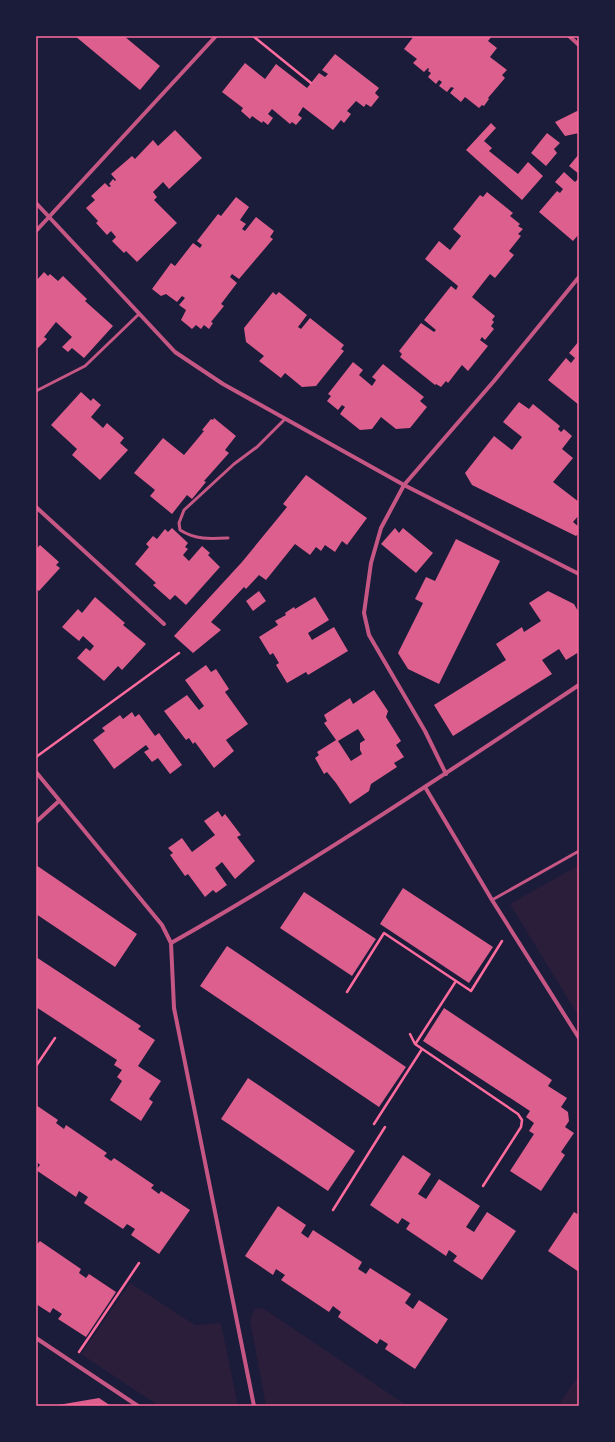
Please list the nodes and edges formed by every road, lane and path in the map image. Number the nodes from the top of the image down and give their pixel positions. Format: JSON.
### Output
{"nodes":[{"id":1,"x":216,"y":36,"type":"edge"},
{"id":2,"x":253,"y":36,"type":"edge"},
{"id":3,"x":569,"y":36,"type":"edge"},
{"id":4,"x":579,"y":45,"type":"edge"},
{"id":5,"x":311,"y":83,"type":"dead end"},
{"id":6,"x":36,"y":203,"type":"edge"},
{"id":7,"x":49,"y":217,"type":"junction"},
{"id":8,"x":36,"y":231,"type":"edge"},
{"id":9,"x":579,"y":277,"type":"edge"},
{"id":10,"x":139,"y":314,"type":"junction"},
{"id":11,"x":36,"y":391,"type":"edge"},
{"id":12,"x":285,"y":419,"type":"junction"},
{"id":13,"x":404,"y":485,"type":"junction"},
{"id":14,"x":36,"y":507,"type":"edge"},
{"id":15,"x":228,"y":538,"type":"dead end"},
{"id":16,"x":579,"y":574,"type":"edge"},
{"id":17,"x":164,"y":624,"type":"dead end"},
{"id":18,"x":179,"y":653,"type":"dead end"},
{"id":19,"x":579,"y":685,"type":"edge"},
{"id":20,"x":36,"y":757,"type":"edge"},
{"id":21,"x":36,"y":772,"type":"edge"},
{"id":22,"x":446,"y":774,"type":"junction"},
{"id":23,"x":425,"y":787,"type":"junction"},
{"id":24,"x":60,"y":801,"type":"junction"},
{"id":25,"x":36,"y":822,"type":"edge"},
{"id":26,"x":579,"y":851,"type":"edge"},
{"id":27,"x":492,"y":900,"type":"junction"},
{"id":28,"x":510,"y":929,"type":"junction"},
{"id":29,"x":171,"y":943,"type":"junction"},
{"id":30,"x":456,"y":981,"type":"junction"},
{"id":31,"x":346,"y":992,"type":"dead end"},
{"id":32,"x":410,"y":1034,"type":"dead end"},
{"id":33,"x":55,"y":1038,"type":"dead end"},
{"id":34,"x":579,"y":1038,"type":"edge"},
{"id":35,"x":415,"y":1044,"type":"junction"},
{"id":36,"x":422,"y":1049,"type":"junction"},
{"id":37,"x":36,"y":1066,"type":"edge"},
{"id":38,"x":374,"y":1124,"type":"dead end"},
{"id":39,"x":385,"y":1127,"type":"dead end"},
{"id":40,"x":482,"y":1186,"type":"dead end"},
{"id":41,"x":333,"y":1210,"type":"dead end"},
{"id":42,"x":139,"y":1264,"type":"dead end"},
{"id":43,"x":36,"y":1338,"type":"edge"},
{"id":44,"x":72,"y":1363,"type":"junction"},
{"id":45,"x":138,"y":1406,"type":"edge"},
{"id":46,"x":254,"y":1406,"type":"edge"}],
"edges":[{"from":1,"to":7,"type":"street"},
{"from":2,"to":5,"type":"path"},
{"from":3,"to":4,"type":"street"},
{"from":6,"to":7,"type":"street"},
{"from":7,"to":8,"type":"street"},
{"from":7,"to":10,"type":"street"},
{"from":9,"to":13,"type":"street"},
{"from":10,"to":11,"type":"lane"},
{"from":10,"to":12,"type":"street"},
{"from":12,"to":13,"type":"street"},
{"from":12,"to":15,"type":"lane"},
{"from":13,"to":16,"type":"street"},
{"from":13,"to":22,"type":"street"},
{"from":14,"to":17,"type":"street"},
{"from":18,"to":20,"type":"path"},
{"from":19,"to":22,"type":"street"},
{"from":21,"to":24,"type":"street"},
{"from":22,"to":23,"type":"street"},
{"from":23,"to":27,"type":"street"},
{"from":23,"to":29,"type":"street"},
{"from":24,"to":25,"type":"street"},
{"from":24,"to":29,"type":"street"},
{"from":26,"to":27,"type":"lane"},
{"from":27,"to":28,"type":"street"},
{"from":28,"to":30,"type":"path"},
{"from":28,"to":34,"type":"street"},
{"from":29,"to":46,"type":"street"},
{"from":30,"to":31,"type":"path"},
{"from":30,"to":35,"type":"path"},
{"from":32,"to":35,"type":"path"},
{"from":33,"to":37,"type":"path"},
{"from":35,"to":36,"type":"path"},
{"from":36,"to":38,"type":"path"},
{"from":36,"to":40,"type":"path"},
{"from":39,"to":41,"type":"path"},
{"from":42,"to":44,"type":"path"},
{"from":43,"to":44,"type":"street"},
{"from":44,"to":45,"type":"street"}]}
